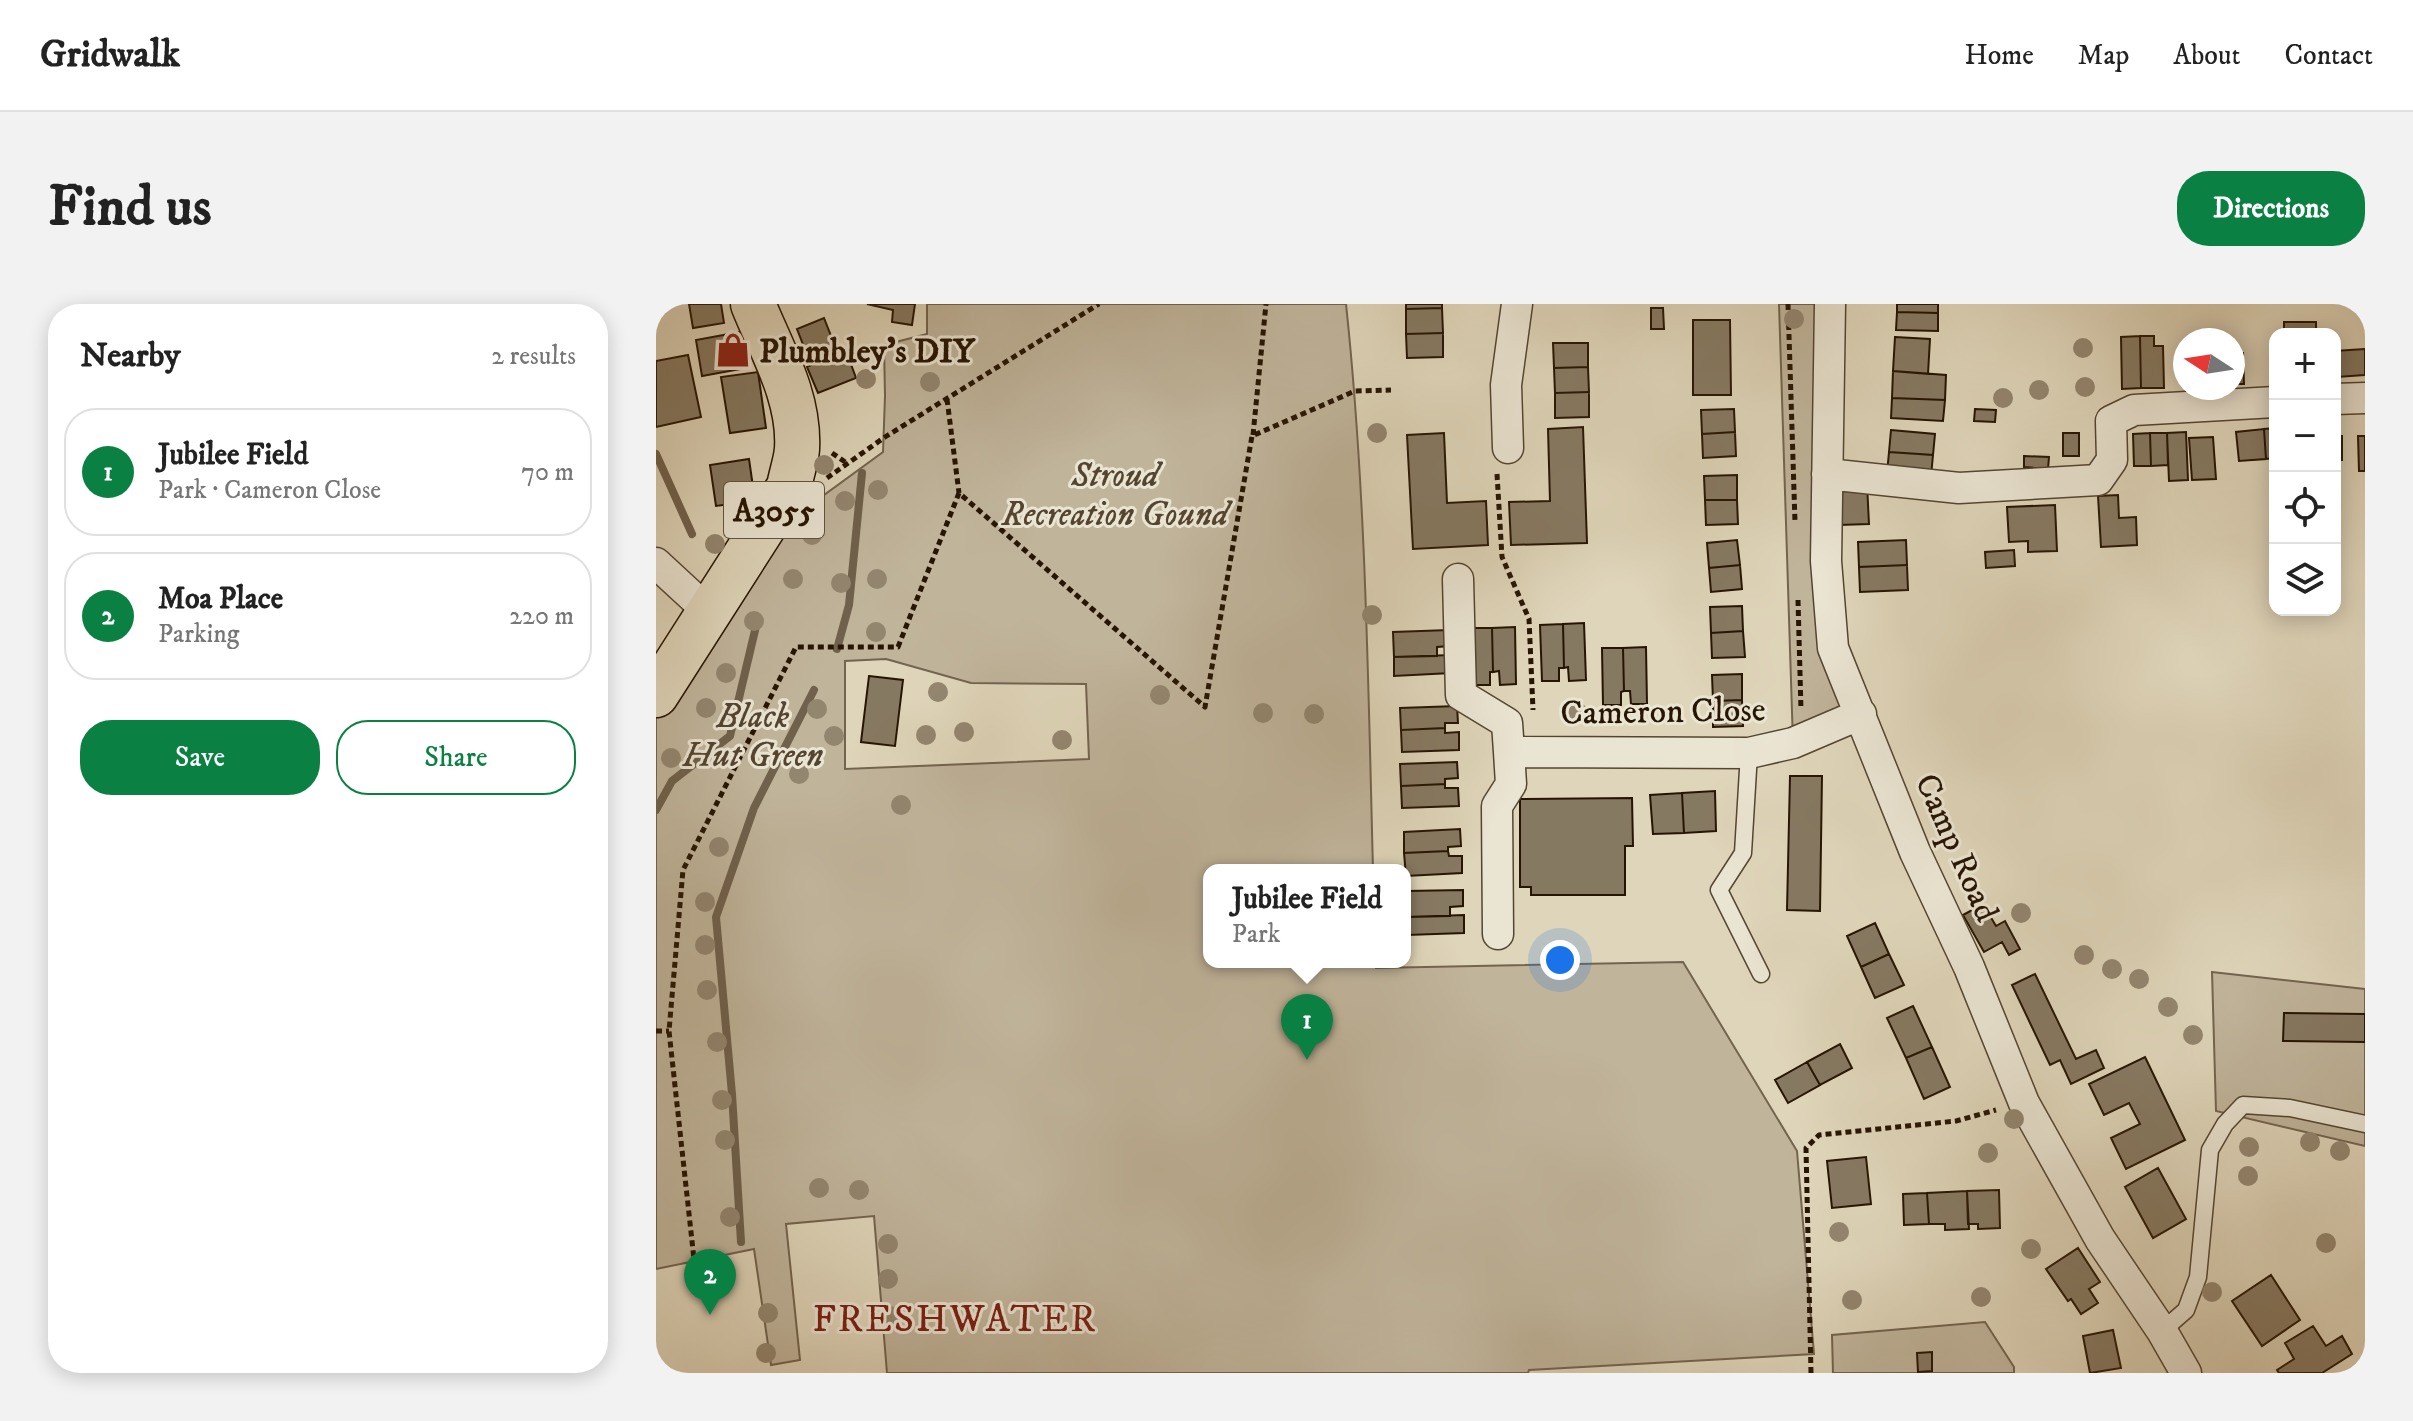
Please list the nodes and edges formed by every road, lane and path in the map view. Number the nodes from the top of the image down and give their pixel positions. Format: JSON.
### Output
{"nodes":[{"id":1,"x":753,"y":304,"type":"edge"},
{"id":2,"x":1099,"y":304,"type":"edge"},
{"id":3,"x":1266,"y":304,"type":"edge"},
{"id":4,"x":1517,"y":304,"type":"edge"},
{"id":5,"x":1830,"y":304,"type":"edge"},
{"id":6,"x":1391,"y":390,"type":"dead end"},
{"id":7,"x":2365,"y":398,"type":"edge"},
{"id":8,"x":947,"y":399,"type":"junction"},
{"id":9,"x":2341,"y":399,"type":"edge"},
{"id":10,"x":2269,"y":402,"type":"edge"},
{"id":11,"x":1252,"y":436,"type":"junction"},
{"id":12,"x":1508,"y":448,"type":"joint"},
{"id":13,"x":1827,"y":474,"type":"junction"},
{"id":14,"x":823,"y":481,"type":"dead end"},
{"id":15,"x":959,"y":493,"type":"junction"},
{"id":16,"x":656,"y":563,"type":"edge"},
{"id":17,"x":1458,"y":579,"type":"dead end"},
{"id":18,"x":709,"y":612,"type":"junction"},
{"id":19,"x":656,"y":695,"type":"edge"},
{"id":20,"x":1861,"y":714,"type":"junction"},
{"id":21,"x":1522,"y":751,"type":"junction"},
{"id":22,"x":1749,"y":753,"type":"junction"},
{"id":23,"x":1498,"y":934,"type":"dead end"},
{"id":24,"x":1761,"y":974,"type":"dead end"},
{"id":25,"x":656,"y":1031,"type":"edge"},
{"id":26,"x":669,"y":1031,"type":"junction"},
{"id":27,"x":2024,"y":1103,"type":"junction"},
{"id":28,"x":2365,"y":1124,"type":"edge"},
{"id":29,"x":698,"y":1296,"type":"dead end"},
{"id":30,"x":2162,"y":1331,"type":"junction"},
{"id":31,"x":1811,"y":1373,"type":"edge"},
{"id":32,"x":2186,"y":1373,"type":"edge"}],
"edges":[{"from":1,"to":18,"type":"main road","number":"A3055"},
{"from":2,"to":8,"type":"path"},
{"from":3,"to":11,"type":"path"},
{"from":4,"to":12,"type":"street"},
{"from":5,"to":13,"type":"street","name":"Camp Road"},
{"from":6,"to":11,"type":"path"},
{"from":7,"to":9,"type":"street"},
{"from":8,"to":14,"type":"path"},
{"from":8,"to":15,"type":"path"},
{"from":10,"to":13,"type":"street"},
{"from":11,"to":15,"type":"path"},
{"from":12,"to":21,"type":"path"},
{"from":13,"to":20,"type":"street","name":"Camp Road"},
{"from":15,"to":26,"type":"path"},
{"from":16,"to":18,"type":"street"},
{"from":17,"to":21,"type":"street"},
{"from":18,"to":19,"type":"main road","number":"A3055"},
{"from":20,"to":22,"type":"street","name":"Cameron Close"},
{"from":20,"to":27,"type":"street","name":"Camp Road"},
{"from":21,"to":22,"type":"street","name":"Cameron Close"},
{"from":21,"to":23,"type":"street"},
{"from":22,"to":24,"type":"lane"},
{"from":25,"to":26,"type":"path"},
{"from":26,"to":29,"type":"path"},
{"from":27,"to":30,"type":"street","name":"Camp Road"},
{"from":27,"to":31,"type":"path"},
{"from":28,"to":30,"type":"lane"},
{"from":30,"to":32,"type":"street","name":"Camp Road"}]}
